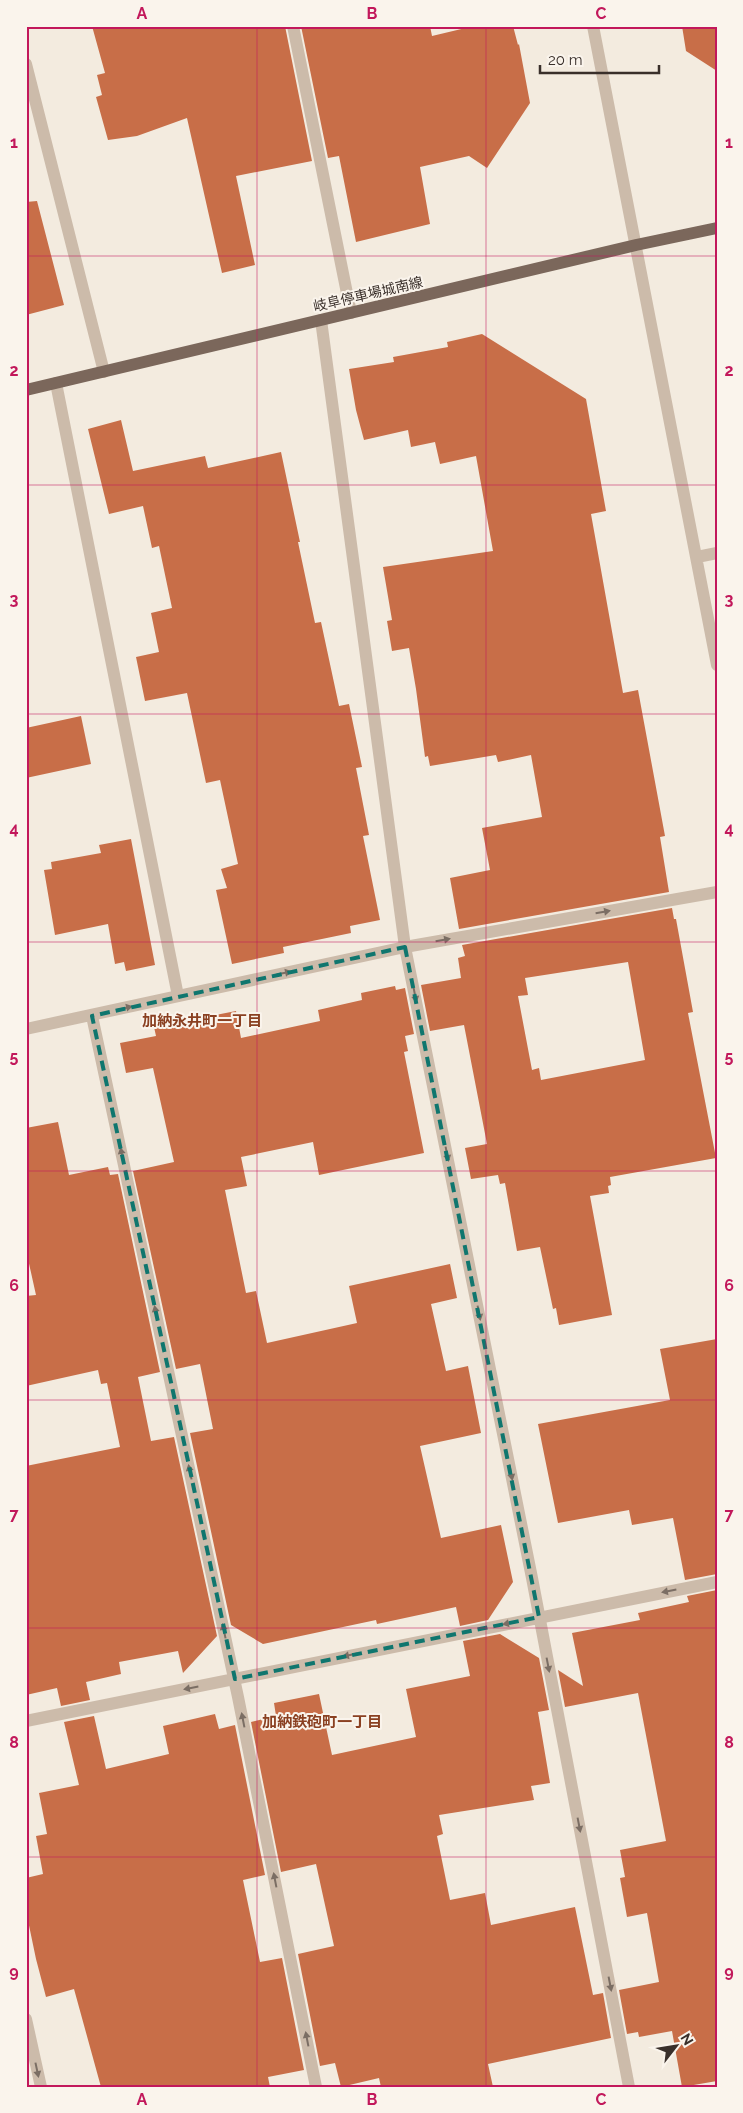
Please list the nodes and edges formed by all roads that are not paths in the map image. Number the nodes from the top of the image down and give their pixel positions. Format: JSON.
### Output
{"nodes":[{"id":1,"x":293,"y":26,"type":"edge"},
{"id":2,"x":593,"y":26,"type":"edge"},
{"id":3,"x":26,"y":64,"type":"edge"},
{"id":4,"x":717,"y":228,"type":"edge"},
{"id":5,"x":636,"y":245,"type":"junction"},
{"id":6,"x":351,"y":313,"type":"junction"},
{"id":7,"x":321,"y":320,"type":"junction"},
{"id":8,"x":104,"y":372,"type":"junction"},
{"id":9,"x":56,"y":383,"type":"junction"},
{"id":10,"x":26,"y":390,"type":"edge"},
{"id":11,"x":717,"y":553,"type":"edge"},
{"id":12,"x":696,"y":557,"type":"junction"},
{"id":13,"x":717,"y":664,"type":"edge"},
{"id":14,"x":717,"y":892,"type":"edge"},
{"id":15,"x":405,"y":947,"type":"junction"},
{"id":16,"x":178,"y":996,"type":"junction"},
{"id":17,"x":92,"y":1016,"type":"junction"},
{"id":18,"x":26,"y":1029,"type":"edge"},
{"id":19,"x":717,"y":1582,"type":"edge"},
{"id":20,"x":539,"y":1617,"type":"junction"},
{"id":21,"x":235,"y":1679,"type":"junction"},
{"id":22,"x":26,"y":1721,"type":"edge"},
{"id":23,"x":26,"y":2019,"type":"edge"},
{"id":24,"x":41,"y":2087,"type":"edge"},
{"id":25,"x":316,"y":2087,"type":"edge"},
{"id":26,"x":629,"y":2087,"type":"edge"}],
"edges":[{"from":1,"to":6,"type":"street"},
{"from":2,"to":5,"type":"street"},
{"from":3,"to":8,"type":"street"},
{"from":4,"to":5,"type":"main road","name":"岐阜停車場城南線"},
{"from":5,"to":6,"type":"main road","name":"岐阜停車場城南線"},
{"from":5,"to":12,"type":"street"},
{"from":6,"to":7,"type":"main road","name":"岐阜停車場城南線"},
{"from":7,"to":8,"type":"main road","name":"岐阜停車場城南線"},
{"from":7,"to":15,"type":"street"},
{"from":8,"to":9,"type":"main road","name":"岐阜停車場城南線"},
{"from":9,"to":10,"type":"main road","name":"岐阜停車場城南線"},
{"from":9,"to":16,"type":"street"},
{"from":11,"to":12,"type":"street"},
{"from":12,"to":13,"type":"street"},
{"from":15,"to":14,"type":"street","one_way":true},
{"from":16,"to":15,"type":"street","one_way":true},
{"from":15,"to":20,"type":"street","one_way":true},
{"from":17,"to":16,"type":"street","one_way":true},
{"from":17,"to":18,"type":"street"},
{"from":21,"to":17,"type":"street","one_way":true},
{"from":19,"to":20,"type":"street","one_way":true},
{"from":20,"to":21,"type":"street","one_way":true},
{"from":20,"to":26,"type":"street","one_way":true},
{"from":21,"to":22,"type":"street","one_way":true},
{"from":25,"to":21,"type":"street","one_way":true},
{"from":23,"to":24,"type":"street","one_way":true}]}
